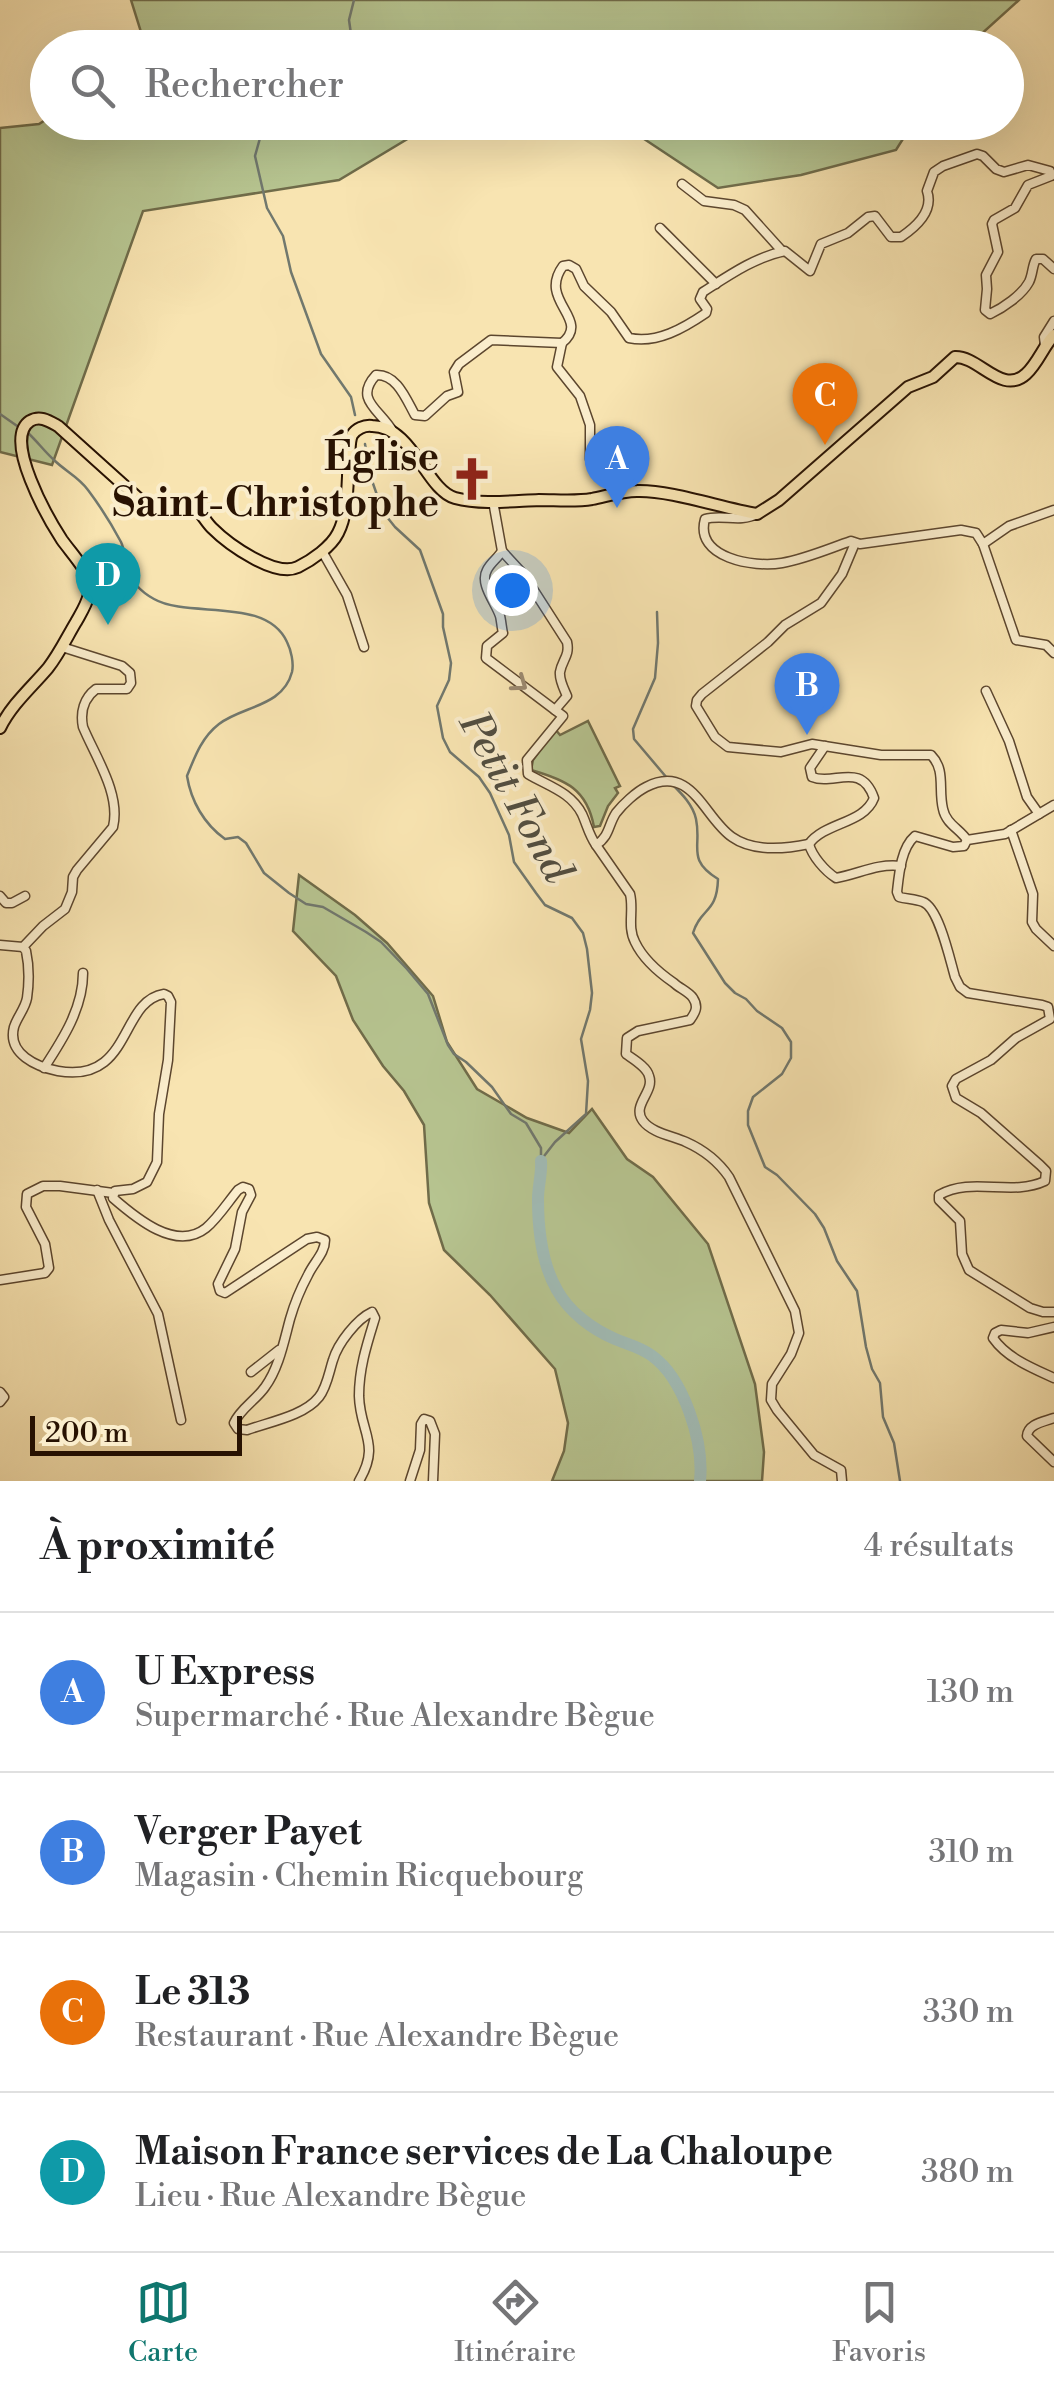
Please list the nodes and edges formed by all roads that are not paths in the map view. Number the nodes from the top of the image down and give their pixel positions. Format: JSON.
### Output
{"nodes":[{"id":1,"x":682,"y":184,"type":"dead end"},
{"id":2,"x":660,"y":228,"type":"dead end"},
{"id":3,"x":782,"y":251,"type":"junction"},
{"id":4,"x":1054,"y":269,"type":"edge"},
{"id":5,"x":716,"y":284,"type":"junction"},
{"id":6,"x":1054,"y":321,"type":"edge"},
{"id":7,"x":1054,"y":336,"type":"edge"},
{"id":8,"x":562,"y":343,"type":"junction"},
{"id":9,"x":1045,"y":346,"type":"junction"},
{"id":10,"x":396,"y":436,"type":"junction"},
{"id":11,"x":590,"y":459,"type":"dead end"},
{"id":12,"x":493,"y":501,"type":"junction"},
{"id":13,"x":1054,"y":510,"type":"edge"},
{"id":14,"x":756,"y":514,"type":"junction"},
{"id":15,"x":855,"y":543,"type":"junction"},
{"id":16,"x":983,"y":544,"type":"junction"},
{"id":17,"x":322,"y":550,"type":"junction"},
{"id":18,"x":502,"y":550,"type":"junction"},
{"id":19,"x":62,"y":647,"type":"junction"},
{"id":20,"x":364,"y":647,"type":"dead end"},
{"id":21,"x":1054,"y":653,"type":"edge"},
{"id":22,"x":986,"y":691,"type":"dead end"},
{"id":23,"x":555,"y":710,"type":"junction"},
{"id":24,"x":0,"y":728,"type":"edge"},
{"id":25,"x":825,"y":746,"type":"junction"},
{"id":26,"x":1054,"y":805,"type":"edge"},
{"id":27,"x":1039,"y":814,"type":"junction"},
{"id":28,"x":1011,"y":830,"type":"junction"},
{"id":29,"x":967,"y":840,"type":"junction"},
{"id":30,"x":809,"y":844,"type":"junction"},
{"id":31,"x":596,"y":845,"type":"junction"},
{"id":32,"x":901,"y":866,"type":"junction"},
{"id":33,"x":0,"y":896,"type":"edge"},
{"id":34,"x":25,"y":896,"type":"dead end"},
{"id":35,"x":0,"y":945,"type":"edge"},
{"id":36,"x":1054,"y":946,"type":"edge"},
{"id":37,"x":23,"y":947,"type":"junction"},
{"id":38,"x":83,"y":973,"type":"dead end"},
{"id":39,"x":1052,"y":1011,"type":"edge"},
{"id":40,"x":44,"y":1068,"type":"junction"},
{"id":41,"x":98,"y":1190,"type":"junction"},
{"id":42,"x":113,"y":1193,"type":"junction"},
{"id":43,"x":0,"y":1280,"type":"edge"},
{"id":44,"x":1054,"y":1312,"type":"edge"},
{"id":45,"x":1054,"y":1328,"type":"edge"},
{"id":46,"x":282,"y":1347,"type":"junction"},
{"id":47,"x":252,"y":1372,"type":"dead end"},
{"id":48,"x":1054,"y":1378,"type":"edge"},
{"id":49,"x":0,"y":1392,"type":"edge"},
{"id":50,"x":0,"y":1402,"type":"edge"},
{"id":51,"x":1054,"y":1418,"type":"edge"},
{"id":52,"x":181,"y":1420,"type":"dead end"},
{"id":53,"x":1054,"y":1462,"type":"edge"},
{"id":54,"x":359,"y":1481,"type":"edge"},
{"id":55,"x":410,"y":1481,"type":"edge"},
{"id":56,"x":433,"y":1481,"type":"edge"},
{"id":57,"x":842,"y":1481,"type":"edge"}],
"edges":[{"from":1,"to":3,"type":"street"},
{"from":2,"to":5,"type":"street"},
{"from":3,"to":4,"type":"street"},
{"from":3,"to":5,"type":"street"},
{"from":5,"to":8,"type":"street"},
{"from":6,"to":9,"type":"street"},
{"from":7,"to":9,"type":"main road"},
{"from":8,"to":10,"type":"street"},
{"from":8,"to":11,"type":"street"},
{"from":9,"to":14,"type":"main road"},
{"from":10,"to":12,"type":"main road"},
{"from":10,"to":17,"type":"main road"},
{"from":12,"to":14,"type":"main road"},
{"from":12,"to":18,"type":"street"},
{"from":13,"to":16,"type":"street"},
{"from":14,"to":15,"type":"street"},
{"from":15,"to":16,"type":"street"},
{"from":15,"to":25,"type":"street"},
{"from":16,"to":21,"type":"street"},
{"from":17,"to":19,"type":"main road"},
{"from":17,"to":20,"type":"street"},
{"from":18,"to":23,"type":"street"},
{"from":18,"to":23,"type":"street","one_way":true},
{"from":19,"to":24,"type":"main road"},
{"from":19,"to":37,"type":"street"},
{"from":22,"to":27,"type":"street"},
{"from":23,"to":31,"type":"street"},
{"from":25,"to":29,"type":"street"},
{"from":25,"to":30,"type":"street"},
{"from":26,"to":27,"type":"street"},
{"from":27,"to":28,"type":"street"},
{"from":28,"to":29,"type":"street"},
{"from":28,"to":36,"type":"street"},
{"from":29,"to":32,"type":"street"},
{"from":30,"to":31,"type":"street"},
{"from":30,"to":32,"type":"street"},
{"from":31,"to":57,"type":"street"},
{"from":32,"to":39,"type":"street"},
{"from":33,"to":34,"type":"street"},
{"from":35,"to":37,"type":"street"},
{"from":37,"to":40,"type":"street"},
{"from":38,"to":40,"type":"street"},
{"from":39,"to":44,"type":"street"},
{"from":40,"to":42,"type":"street"},
{"from":41,"to":42,"type":"street"},
{"from":41,"to":43,"type":"street"},
{"from":41,"to":52,"type":"street"},
{"from":42,"to":46,"type":"street"},
{"from":45,"to":48,"type":"street"},
{"from":46,"to":47,"type":"street"},
{"from":46,"to":54,"type":"street"},
{"from":49,"to":50,"type":"street"},
{"from":51,"to":53,"type":"street"},
{"from":55,"to":56,"type":"street"}]}
